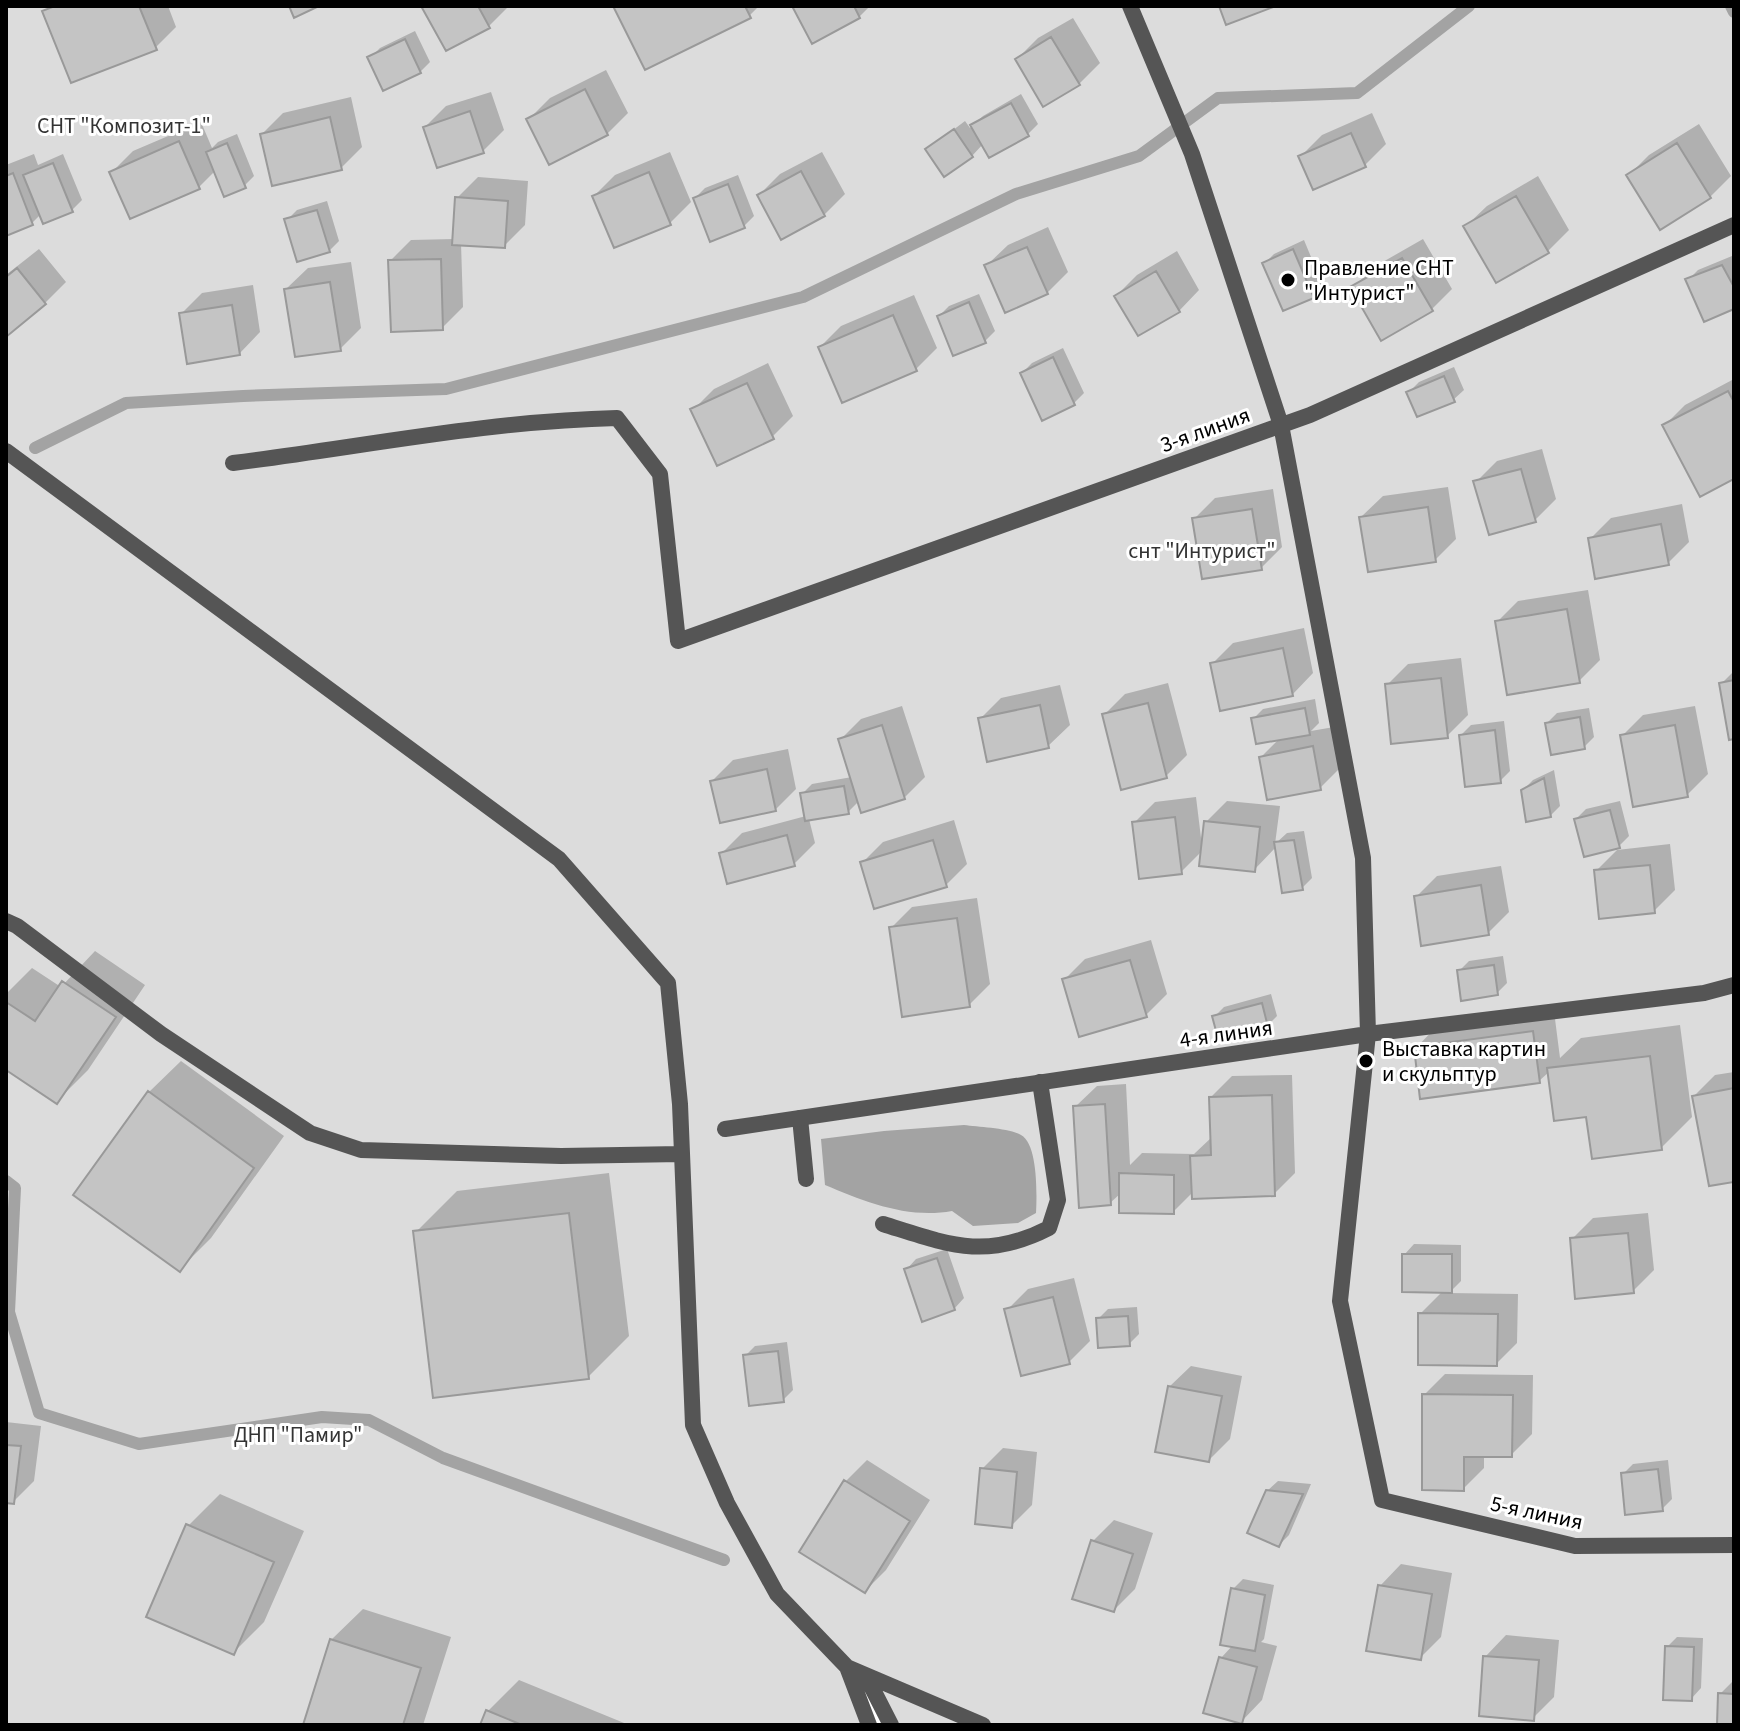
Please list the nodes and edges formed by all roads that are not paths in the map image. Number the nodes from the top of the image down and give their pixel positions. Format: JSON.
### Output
{"nodes":[{"id":1,"x":1130,"y":6,"type":"edge"},
{"id":2,"x":1734,"y":225,"type":"edge"},
{"id":3,"x":1281,"y":425,"type":"junction"},
{"id":4,"x":6,"y":451,"type":"edge"},
{"id":5,"x":233,"y":463,"type":"dead end"},
{"id":6,"x":6,"y":921,"type":"edge"},
{"id":7,"x":1734,"y":985,"type":"edge"},
{"id":8,"x":1368,"y":1034,"type":"junction"},
{"id":9,"x":1040,"y":1082,"type":"junction"},
{"id":10,"x":800,"y":1118,"type":"junction"},
{"id":11,"x":725,"y":1129,"type":"dead end"},
{"id":12,"x":681,"y":1154,"type":"junction"},
{"id":13,"x":806,"y":1179,"type":"dead end"},
{"id":14,"x":883,"y":1224,"type":"dead end"},
{"id":15,"x":1734,"y":1545,"type":"edge"},
{"id":16,"x":847,"y":1667,"type":"junction"},
{"id":17,"x":866,"y":1676,"type":"junction"},
{"id":18,"x":869,"y":1725,"type":"edge"},
{"id":19,"x":891,"y":1725,"type":"edge"},
{"id":20,"x":983,"y":1725,"type":"edge"}],
"edges":[{"from":1,"to":3,"type":"street"},
{"from":2,"to":3,"type":"street","name":"3-я линия"},
{"from":3,"to":5,"type":"street","name":"3-я линия"},
{"from":3,"to":8,"type":"street"},
{"from":4,"to":12,"type":"street"},
{"from":6,"to":12,"type":"street"},
{"from":7,"to":8,"type":"street","name":"4-я линия"},
{"from":8,"to":9,"type":"street","name":"4-я линия"},
{"from":8,"to":15,"type":"street","name":"5-я линия"},
{"from":9,"to":10,"type":"street","name":"4-я линия"},
{"from":9,"to":14,"type":"street"},
{"from":10,"to":11,"type":"street","name":"4-я линия"},
{"from":10,"to":13,"type":"street"},
{"from":12,"to":16,"type":"street"},
{"from":16,"to":17,"type":"street"},
{"from":16,"to":18,"type":"street"},
{"from":17,"to":19,"type":"street"},
{"from":17,"to":20,"type":"street"}]}
